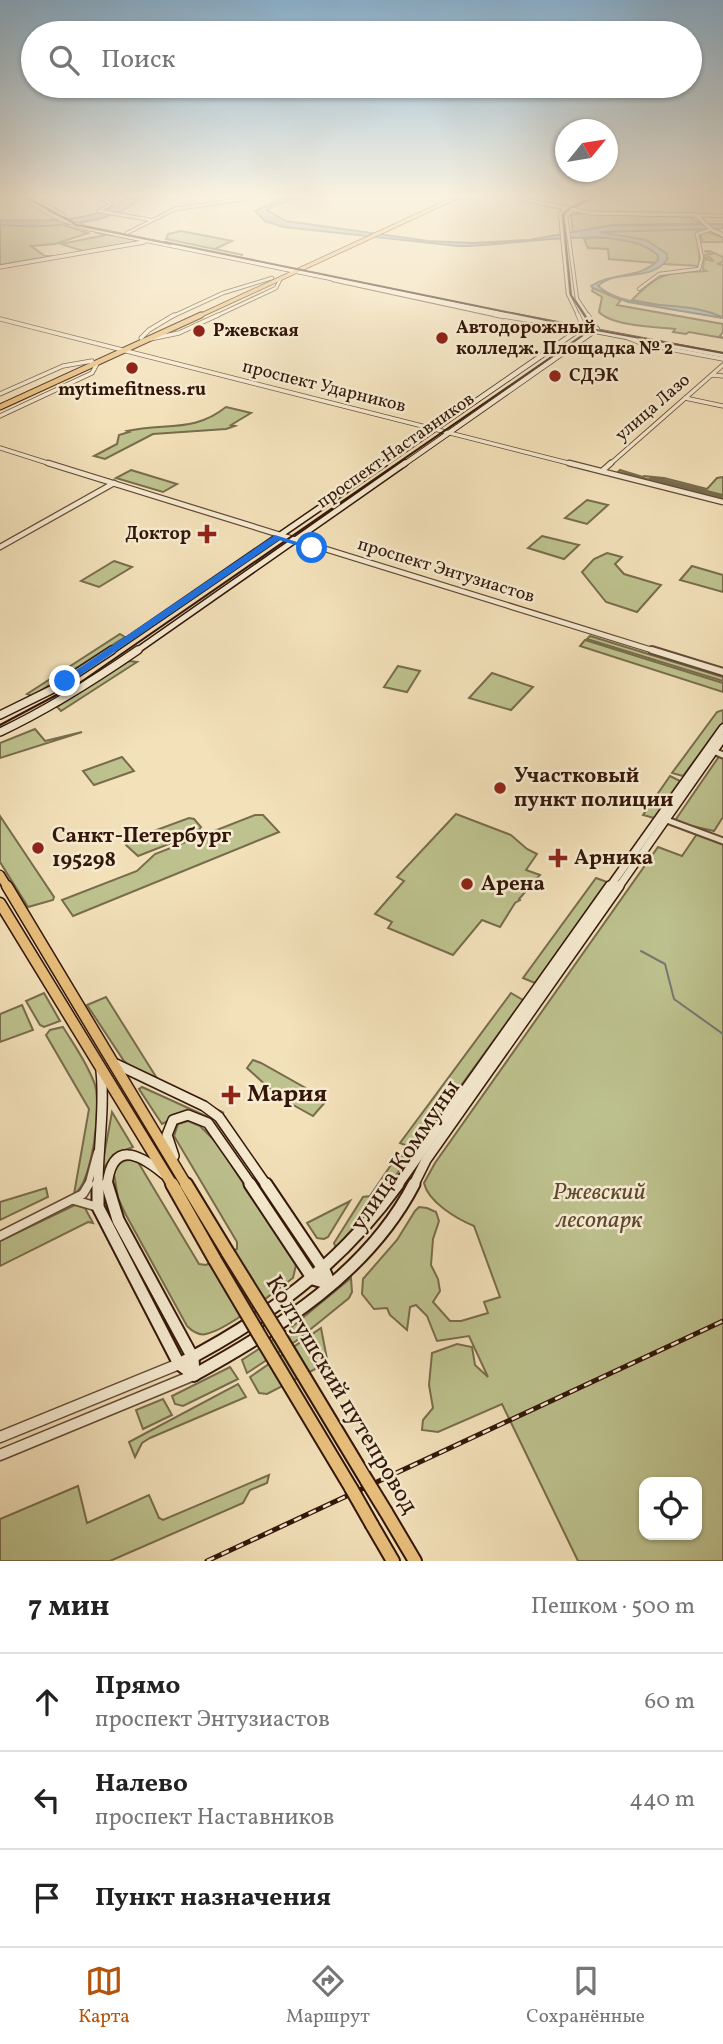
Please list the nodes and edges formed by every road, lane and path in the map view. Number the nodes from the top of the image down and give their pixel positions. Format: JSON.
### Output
{"nodes":[{"id":1,"x":291,"y":271,"type":"edge"},
{"id":2,"x":293,"y":271,"type":"edge"},
{"id":3,"x":303,"y":271,"type":"edge"},
{"id":4,"x":305,"y":271,"type":"edge"},
{"id":5,"x":566,"y":271,"type":"edge"},
{"id":6,"x":573,"y":271,"type":"edge"},
{"id":7,"x":675,"y":271,"type":"edge"},
{"id":8,"x":272,"y":278,"type":"junction"},
{"id":9,"x":639,"y":289,"type":"dead end"},
{"id":10,"x":177,"y":314,"type":"junction"},
{"id":11,"x":194,"y":314,"type":"junction"},
{"id":12,"x":0,"y":318,"type":"edge"},
{"id":13,"x":583,"y":328,"type":"junction"},
{"id":14,"x":595,"y":330,"type":"junction"},
{"id":15,"x":144,"y":339,"type":"junction"},
{"id":16,"x":122,"y":349,"type":"junction"},
{"id":17,"x":723,"y":355,"type":"edge"},
{"id":18,"x":95,"y":361,"type":"junction"},
{"id":19,"x":723,"y":365,"type":"edge"},
{"id":20,"x":712,"y":375,"type":"junction"},
{"id":21,"x":723,"y":376,"type":"edge"},
{"id":22,"x":0,"y":394,"type":"edge"},
{"id":23,"x":685,"y":398,"type":"junction"},
{"id":24,"x":0,"y":405,"type":"edge"},
{"id":25,"x":723,"y":406,"type":"edge"},
{"id":26,"x":0,"y":415,"type":"edge"},
{"id":27,"x":437,"y":429,"type":"junction"},
{"id":28,"x":450,"y":432,"type":"junction"},
{"id":29,"x":0,"y":449,"type":"edge"},
{"id":30,"x":603,"y":470,"type":"junction"},
{"id":31,"x":113,"y":484,"type":"junction"},
{"id":32,"x":723,"y":500,"type":"edge"},
{"id":33,"x":280,"y":536,"type":"junction"},
{"id":34,"x":295,"y":541,"type":"junction"},
{"id":35,"x":0,"y":547,"type":"edge"},
{"id":36,"x":723,"y":673,"type":"edge"},
{"id":37,"x":0,"y":715,"type":"edge"},
{"id":38,"x":723,"y":728,"type":"edge"},
{"id":39,"x":0,"y":732,"type":"edge"},
{"id":40,"x":723,"y":738,"type":"edge"},
{"id":41,"x":715,"y":752,"type":"edge"},
{"id":42,"x":662,"y":819,"type":"junction"},
{"id":43,"x":723,"y":841,"type":"edge"},
{"id":44,"x":0,"y":875,"type":"edge"},
{"id":45,"x":0,"y":903,"type":"edge"},
{"id":46,"x":114,"y":1063,"type":"junction"},
{"id":47,"x":101,"y":1070,"type":"junction"},
{"id":48,"x":98,"y":1149,"type":"junction"},
{"id":49,"x":180,"y":1170,"type":"junction"},
{"id":50,"x":167,"y":1176,"type":"junction"},
{"id":51,"x":74,"y":1200,"type":"junction"},
{"id":52,"x":98,"y":1207,"type":"junction"},
{"id":53,"x":0,"y":1236,"type":"edge"},
{"id":54,"x":324,"y":1270,"type":"junction"},
{"id":55,"x":313,"y":1279,"type":"junction"},
{"id":56,"x":330,"y":1284,"type":"junction"},
{"id":57,"x":193,"y":1358,"type":"junction"},
{"id":58,"x":179,"y":1364,"type":"junction"},
{"id":59,"x":194,"y":1375,"type":"junction"},
{"id":60,"x":0,"y":1437,"type":"edge"},
{"id":61,"x":0,"y":1455,"type":"edge"},
{"id":62,"x":393,"y":1561,"type":"edge"},
{"id":63,"x":415,"y":1561,"type":"edge"}],
"edges":[{"from":1,"to":8,"type":"main road"},
{"from":2,"to":15,"type":"main road"},
{"from":3,"to":13,"type":"main road"},
{"from":4,"to":13,"type":"main road"},
{"from":5,"to":13,"type":"street"},
{"from":6,"to":14,"type":"street"},
{"from":7,"to":9,"type":"street"},
{"from":8,"to":10,"type":"street"},
{"from":8,"to":11,"type":"main road"},
{"from":10,"to":11,"type":"street"},
{"from":10,"to":15,"type":"street"},
{"from":11,"to":15,"type":"main road"},
{"from":12,"to":16,"type":"street","name":"проспект Ударников"},
{"from":13,"to":14,"type":"main road"},
{"from":13,"to":27,"type":"main road","name":"проспект Наставников"},
{"from":14,"to":17,"type":"main road"},
{"from":14,"to":17,"type":"main road"},
{"from":14,"to":28,"type":"main road","name":"проспект Наставников"},
{"from":15,"to":16,"type":"main road"},
{"from":16,"to":18,"type":"main road"},
{"from":16,"to":27,"type":"street","name":"проспект Ударников"},
{"from":18,"to":22,"type":"street"},
{"from":18,"to":24,"type":"main road"},
{"from":18,"to":26,"type":"street"},
{"from":19,"to":20,"type":"street","name":"улица Лазо"},
{"from":20,"to":21,"type":"street"},
{"from":20,"to":23,"type":"street","name":"улица Лазо"},
{"from":23,"to":25,"type":"street"},
{"from":23,"to":30,"type":"street","name":"улица Лазо"},
{"from":27,"to":28,"type":"street","name":"проспект Ударников"},
{"from":27,"to":33,"type":"main road","name":"проспект Наставников"},
{"from":28,"to":30,"type":"street","name":"проспект Ударников"},
{"from":28,"to":34,"type":"main road","name":"проспект Наставников"},
{"from":29,"to":31,"type":"street","name":"проспект Энтузиастов"},
{"from":30,"to":32,"type":"street","name":"проспект Ударников"},
{"from":31,"to":33,"type":"street","name":"проспект Энтузиастов"},
{"from":31,"to":35,"type":"street"},
{"from":33,"to":34,"type":"street","name":"проспект Энтузиастов"},
{"from":33,"to":37,"type":"main road","name":"проспект Наставников"},
{"from":34,"to":36,"type":"street","name":"проспект Энтузиастов"},
{"from":34,"to":39,"type":"main road","name":"проспект Наставников"},
{"from":38,"to":41,"type":"main road","name":"улица Коммуны"},
{"from":40,"to":41,"type":"main road","name":"улица Коммуны"},
{"from":41,"to":42,"type":"main road","name":"улица Коммуны"},
{"from":42,"to":43,"type":"street"},
{"from":42,"to":54,"type":"main road","name":"улица Коммуны"},
{"from":42,"to":56,"type":"main road","name":"улица Коммуны"},
{"from":44,"to":46,"type":"main road","name":"Колтушский путепровод"},
{"from":45,"to":47,"type":"main road","name":"Колтушский путепровод"},
{"from":46,"to":49,"type":"main road","name":"Колтушский путепровод"},
{"from":46,"to":54,"type":"main road"},
{"from":47,"to":48,"type":"main road"},
{"from":47,"to":50,"type":"main road","name":"Колтушский путепровод"},
{"from":48,"to":51,"type":"street"},
{"from":48,"to":52,"type":"main road"},
{"from":49,"to":55,"type":"main road"},
{"from":49,"to":63,"type":"main road","name":"Колтушский путепровод","bridge":true},
{"from":50,"to":57,"type":"main road"},
{"from":50,"to":62,"type":"main road","name":"Колтушский путепровод","bridge":true},
{"from":51,"to":52,"type":"street"},
{"from":51,"to":53,"type":"street"},
{"from":52,"to":58,"type":"main road"},
{"from":54,"to":55,"type":"main road","name":"улица Коммуны"},
{"from":54,"to":56,"type":"main road"},
{"from":55,"to":56,"type":"main road"},
{"from":55,"to":57,"type":"main road","name":"улица Коммуны"},
{"from":56,"to":59,"type":"main road","name":"улица Коммуны"},
{"from":57,"to":58,"type":"main road","name":"улица Коммуны"},
{"from":57,"to":59,"type":"main road"},
{"from":58,"to":59,"type":"main road"},
{"from":58,"to":60,"type":"street","name":"улица Коммуны"},
{"from":59,"to":61,"type":"street","name":"улица Коммуны"}]}
